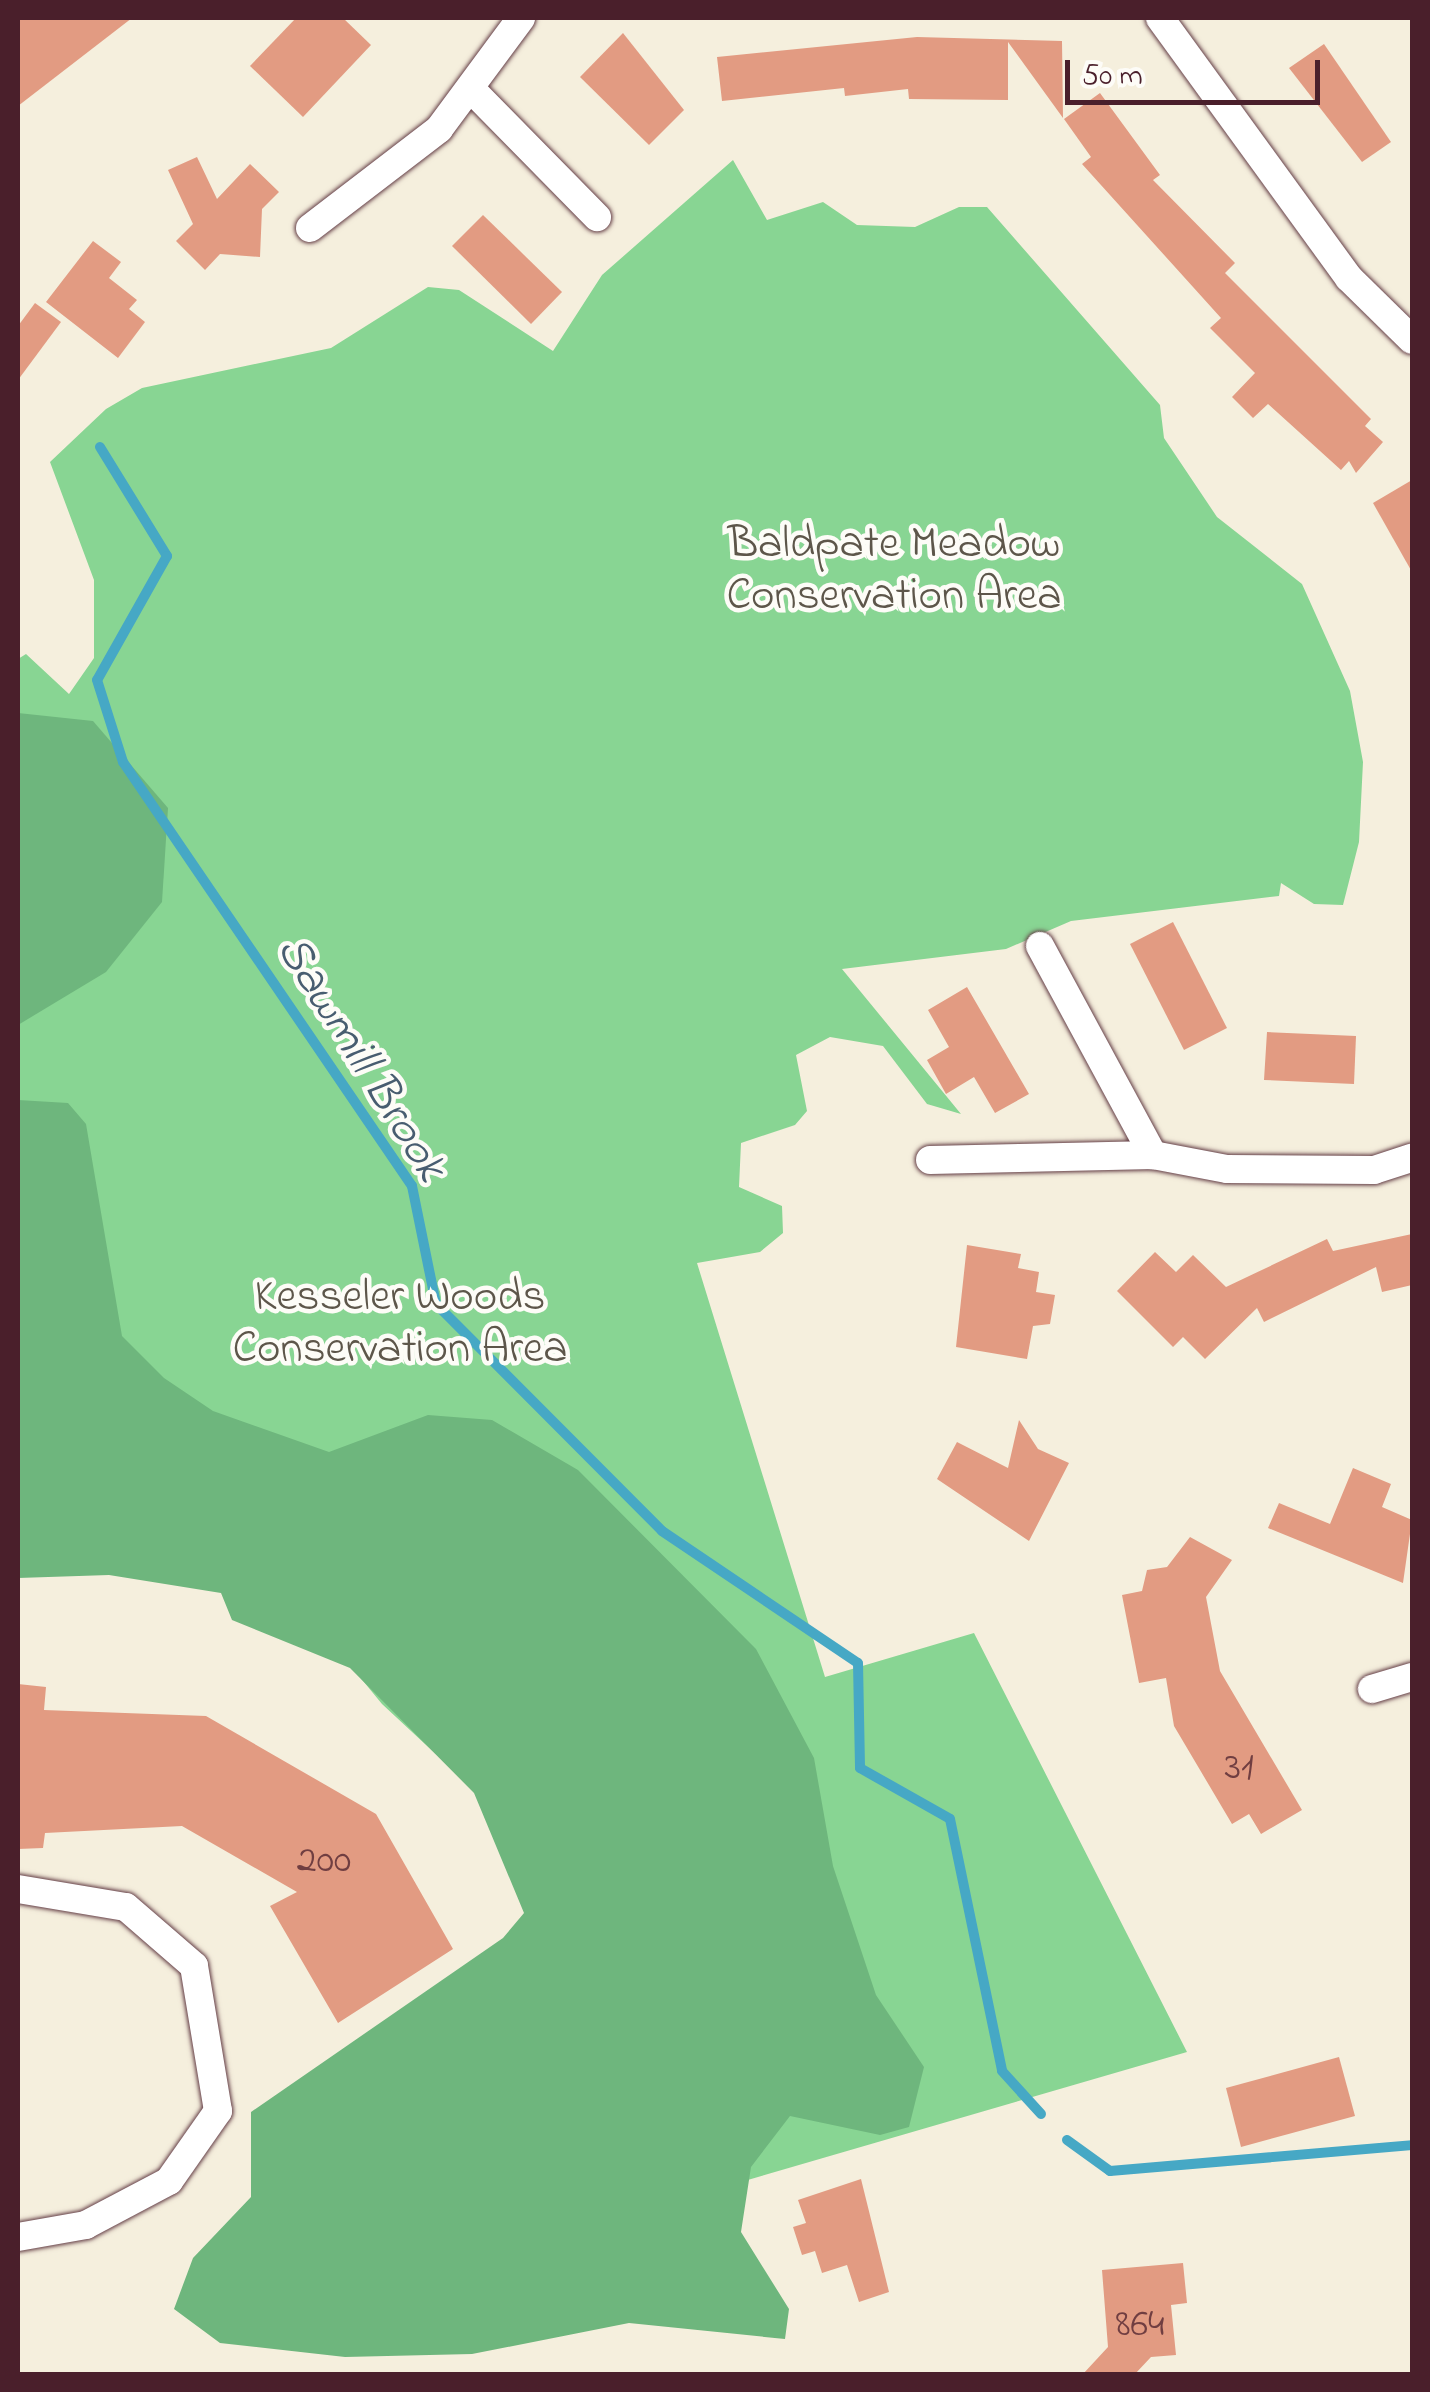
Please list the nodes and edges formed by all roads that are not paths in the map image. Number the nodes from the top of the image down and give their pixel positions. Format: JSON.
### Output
{"nodes":[{"id":1,"x":520,"y":18,"type":"edge"},
{"id":2,"x":1160,"y":18,"type":"edge"},
{"id":3,"x":473,"y":92,"type":"junction"},
{"id":4,"x":596,"y":217,"type":"dead end"},
{"id":5,"x":310,"y":228,"type":"dead end"},
{"id":6,"x":1412,"y":340,"type":"edge"},
{"id":7,"x":1040,"y":946,"type":"dead end"},
{"id":8,"x":1153,"y":1155,"type":"junction"},
{"id":9,"x":1412,"y":1158,"type":"edge"},
{"id":10,"x":930,"y":1160,"type":"dead end"},
{"id":11,"x":1412,"y":1677,"type":"edge"},
{"id":12,"x":1372,"y":1690,"type":"dead end"},
{"id":13,"x":22,"y":1889,"type":"edge"},
{"id":14,"x":18,"y":2236,"type":"edge"}],
"edges":[{"from":1,"to":3,"type":"street"},
{"from":2,"to":6,"type":"street"},
{"from":3,"to":4,"type":"street"},
{"from":3,"to":5,"type":"street"},
{"from":7,"to":8,"type":"street"},
{"from":8,"to":9,"type":"street"},
{"from":8,"to":10,"type":"street"},
{"from":11,"to":12,"type":"street"},
{"from":13,"to":14,"type":"street"}]}
